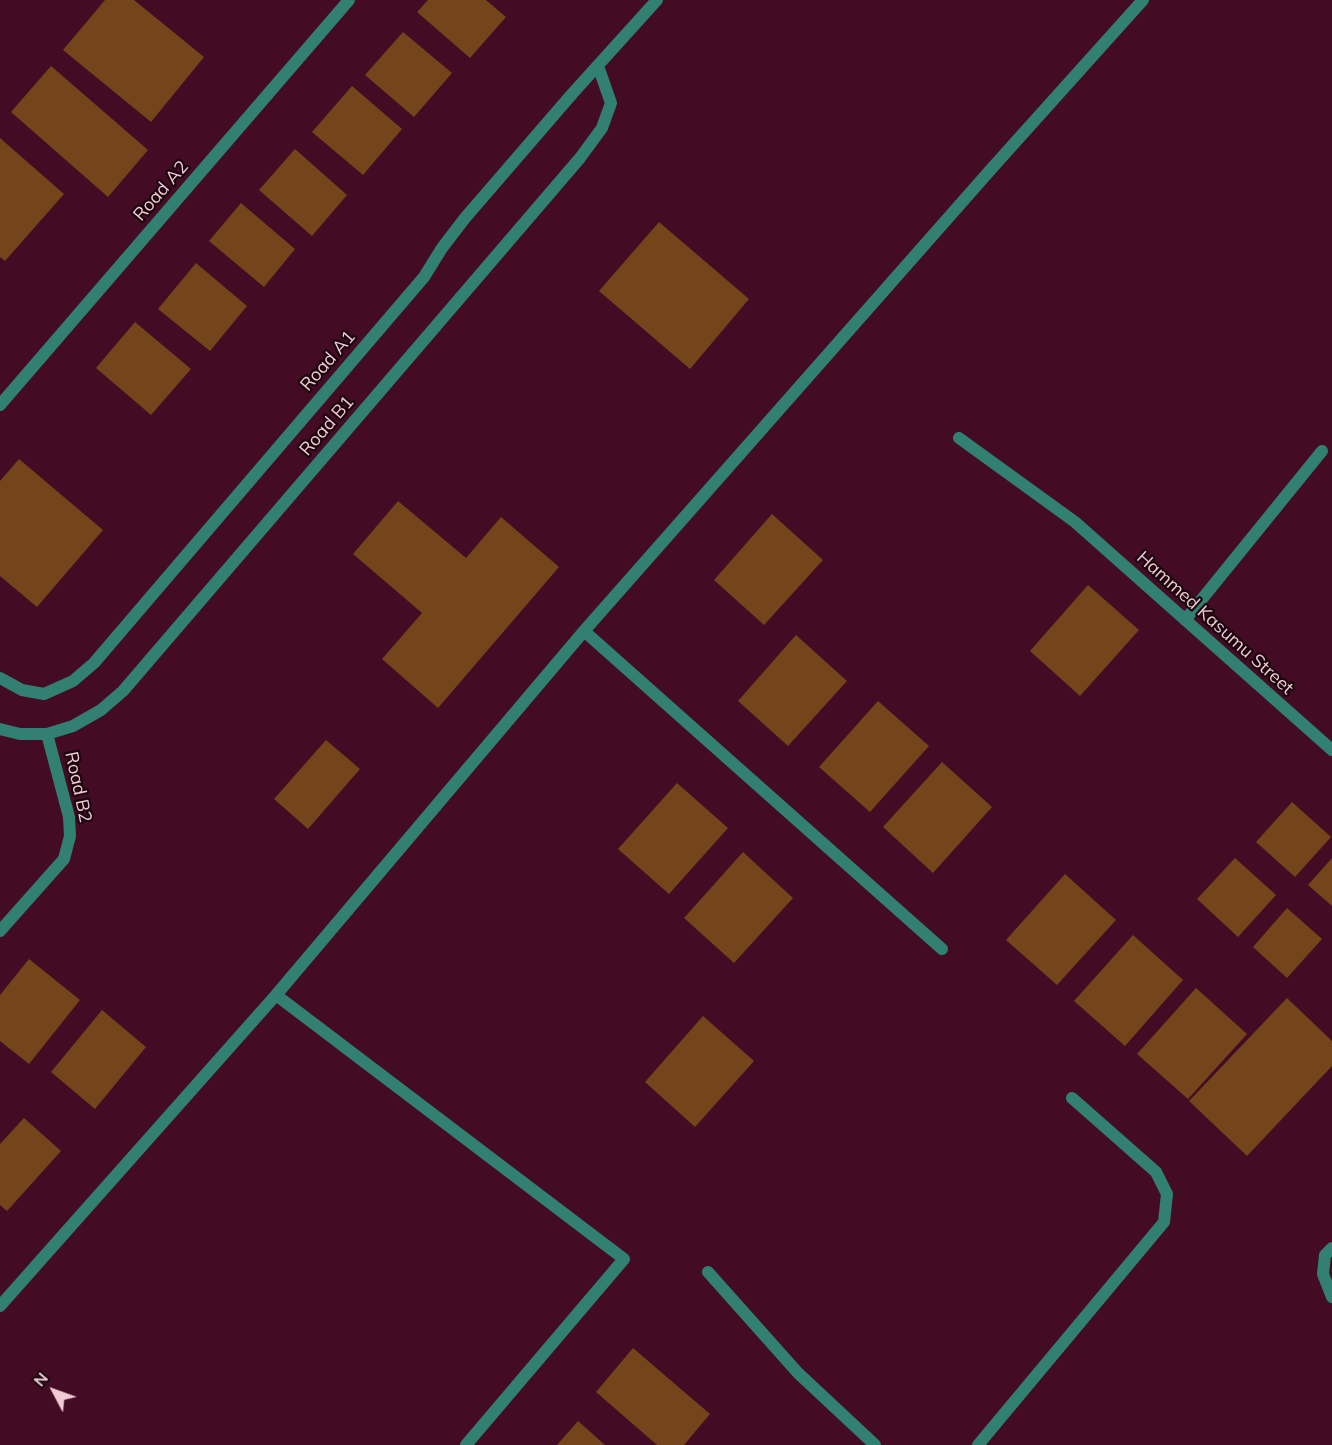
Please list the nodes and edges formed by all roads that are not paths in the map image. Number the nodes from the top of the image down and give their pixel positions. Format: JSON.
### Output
{"nodes":[{"id":1,"x":349,"y":0,"type":"edge"},
{"id":2,"x":657,"y":0,"type":"edge"},
{"id":3,"x":1143,"y":0,"type":"edge"},
{"id":4,"x":598,"y":66,"type":"junction"},
{"id":5,"x":0,"y":405,"type":"edge"},
{"id":6,"x":959,"y":438,"type":"dead end"},
{"id":7,"x":1322,"y":451,"type":"dead end"},
{"id":8,"x":1185,"y":620,"type":"junction"},
{"id":9,"x":584,"y":631,"type":"junction"},
{"id":10,"x":0,"y":678,"type":"edge"},
{"id":11,"x":0,"y":729,"type":"edge"},
{"id":12,"x":47,"y":734,"type":"junction"},
{"id":13,"x":1332,"y":750,"type":"edge"},
{"id":14,"x":0,"y":931,"type":"edge"},
{"id":15,"x":942,"y":949,"type":"dead end"},
{"id":16,"x":276,"y":995,"type":"junction"},
{"id":17,"x":1071,"y":1098,"type":"dead end"},
{"id":18,"x":1332,"y":1248,"type":"edge"},
{"id":19,"x":708,"y":1272,"type":"dead end"},
{"id":20,"x":1332,"y":1297,"type":"edge"},
{"id":21,"x":0,"y":1306,"type":"edge"},
{"id":22,"x":466,"y":1445,"type":"edge"},
{"id":23,"x":875,"y":1445,"type":"edge"},
{"id":24,"x":978,"y":1445,"type":"edge"}],
"edges":[{"from":1,"to":5,"type":"street","name":"Road A2"},
{"from":2,"to":4,"type":"street","name":"Road A1"},
{"from":3,"to":9,"type":"street"},
{"from":4,"to":10,"type":"street","name":"Road A1"},
{"from":4,"to":12,"type":"street","name":"Road B1"},
{"from":6,"to":8,"type":"street","name":"Hammed Kasumu Street"},
{"from":7,"to":8,"type":"street"},
{"from":8,"to":13,"type":"street","name":"Hammed Kasumu Street"},
{"from":9,"to":15,"type":"street"},
{"from":9,"to":16,"type":"street"},
{"from":11,"to":12,"type":"street","name":"Road B1"},
{"from":12,"to":14,"type":"street","name":"Road B2"},
{"from":16,"to":21,"type":"street"},
{"from":16,"to":22,"type":"street"},
{"from":17,"to":24,"type":"street"},
{"from":18,"to":20,"type":"street"},
{"from":19,"to":23,"type":"street"}]}
